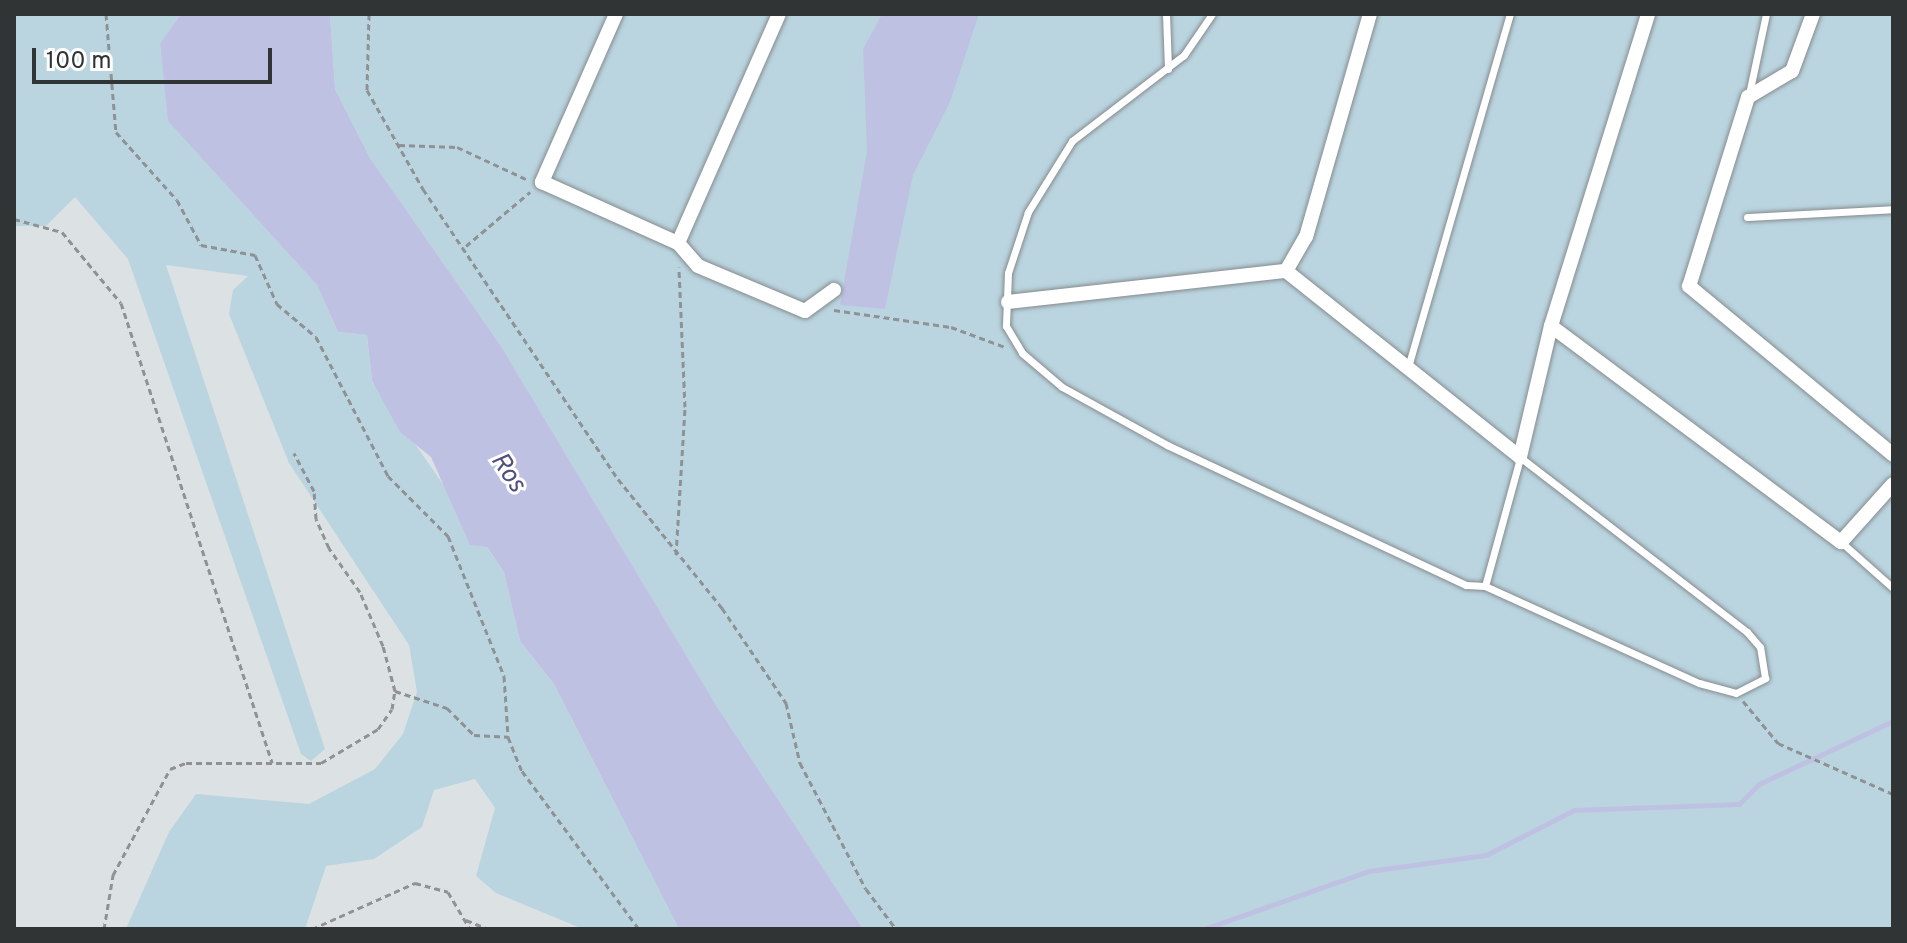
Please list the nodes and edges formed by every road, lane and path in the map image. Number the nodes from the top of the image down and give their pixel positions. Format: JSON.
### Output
{"nodes":[{"id":1,"x":106,"y":14,"type":"edge"},
{"id":2,"x":369,"y":14,"type":"edge"},
{"id":3,"x":616,"y":14,"type":"edge"},
{"id":4,"x":779,"y":14,"type":"edge"},
{"id":5,"x":1166,"y":14,"type":"edge"},
{"id":6,"x":1212,"y":14,"type":"edge"},
{"id":7,"x":1370,"y":14,"type":"edge"},
{"id":8,"x":1510,"y":14,"type":"edge"},
{"id":9,"x":1648,"y":14,"type":"edge"},
{"id":10,"x":1766,"y":14,"type":"edge"},
{"id":11,"x":1813,"y":14,"type":"edge"},
{"id":12,"x":1168,"y":69,"type":"junction"},
{"id":13,"x":1748,"y":97,"type":"junction"},
{"id":14,"x":399,"y":145,"type":"junction"},
{"id":15,"x":542,"y":182,"type":"junction"},
{"id":16,"x":1893,"y":209,"type":"edge"},
{"id":17,"x":1747,"y":217,"type":"dead end"},
{"id":18,"x":14,"y":219,"type":"edge"},
{"id":19,"x":678,"y":243,"type":"junction"},
{"id":20,"x":466,"y":246,"type":"junction"},
{"id":21,"x":1286,"y":271,"type":"junction"},
{"id":22,"x":834,"y":290,"type":"dead end"},
{"id":23,"x":1008,"y":302,"type":"junction"},
{"id":24,"x":815,"y":304,"type":"junction"},
{"id":25,"x":1551,"y":326,"type":"junction"},
{"id":26,"x":1022,"y":353,"type":"junction"},
{"id":27,"x":1407,"y":369,"type":"junction"},
{"id":28,"x":294,"y":453,"type":"dead end"},
{"id":29,"x":1893,"y":455,"type":"edge"},
{"id":30,"x":1520,"y":457,"type":"junction"},
{"id":31,"x":1893,"y":484,"type":"edge"},
{"id":32,"x":1841,"y":542,"type":"junction"},
{"id":33,"x":676,"y":558,"type":"junction"},
{"id":34,"x":1485,"y":586,"type":"junction"},
{"id":35,"x":1893,"y":588,"type":"edge"},
{"id":36,"x":395,"y":691,"type":"junction"},
{"id":37,"x":1736,"y":693,"type":"junction"},
{"id":38,"x":508,"y":737,"type":"junction"},
{"id":39,"x":272,"y":763,"type":"junction"},
{"id":40,"x":1893,"y":794,"type":"edge"},
{"id":41,"x":465,"y":919,"type":"junction"},
{"id":42,"x":104,"y":929,"type":"edge"},
{"id":43,"x":312,"y":929,"type":"edge"},
{"id":44,"x":470,"y":929,"type":"edge"},
{"id":45,"x":488,"y":929,"type":"edge"},
{"id":46,"x":639,"y":929,"type":"edge"},
{"id":47,"x":896,"y":929,"type":"edge"}],
"edges":[{"from":1,"to":38,"type":"path"},
{"from":2,"to":14,"type":"path"},
{"from":3,"to":15,"type":"street"},
{"from":4,"to":19,"type":"street"},
{"from":5,"to":12,"type":"lane"},
{"from":6,"to":12,"type":"lane"},
{"from":7,"to":21,"type":"street"},
{"from":8,"to":27,"type":"lane"},
{"from":9,"to":25,"type":"street"},
{"from":10,"to":13,"type":"lane"},
{"from":11,"to":13,"type":"street"},
{"from":12,"to":23,"type":"lane"},
{"from":13,"to":29,"type":"street"},
{"from":14,"to":15,"type":"path"},
{"from":14,"to":20,"type":"path"},
{"from":15,"to":19,"type":"street"},
{"from":15,"to":20,"type":"path"},
{"from":16,"to":17,"type":"lane"},
{"from":18,"to":39,"type":"path"},
{"from":19,"to":24,"type":"street"},
{"from":19,"to":33,"type":"path"},
{"from":20,"to":33,"type":"path"},
{"from":21,"to":23,"type":"street"},
{"from":21,"to":27,"type":"street"},
{"from":22,"to":24,"type":"street"},
{"from":23,"to":26,"type":"lane"},
{"from":24,"to":26,"type":"path"},
{"from":25,"to":30,"type":"street"},
{"from":25,"to":32,"type":"street"},
{"from":26,"to":34,"type":"lane"},
{"from":27,"to":30,"type":"street"},
{"from":28,"to":36,"type":"path"},
{"from":30,"to":34,"type":"lane"},
{"from":30,"to":37,"type":"lane"},
{"from":31,"to":32,"type":"street"},
{"from":32,"to":35,"type":"lane"},
{"from":33,"to":47,"type":"path"},
{"from":34,"to":37,"type":"lane"},
{"from":36,"to":38,"type":"path"},
{"from":36,"to":39,"type":"path"},
{"from":37,"to":40,"type":"path"},
{"from":38,"to":46,"type":"path"},
{"from":39,"to":42,"type":"path"},
{"from":41,"to":43,"type":"path"},
{"from":41,"to":44,"type":"path"},
{"from":41,"to":45,"type":"path"}]}
